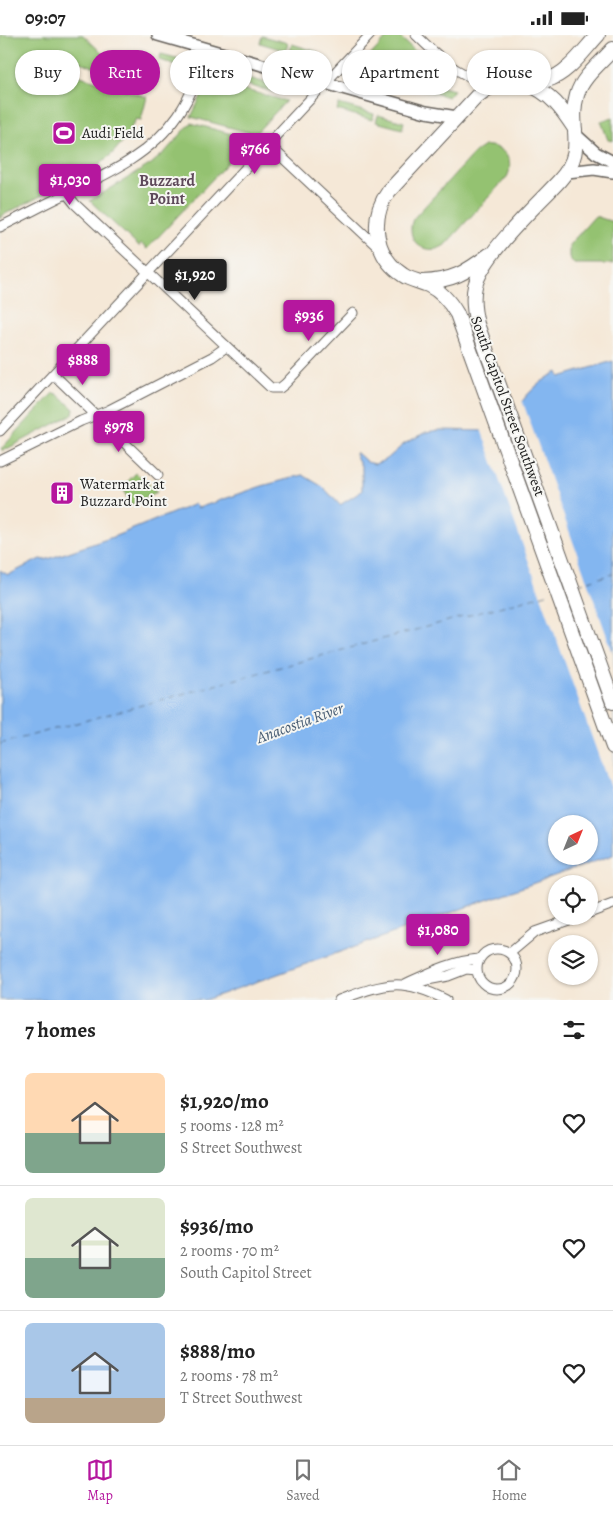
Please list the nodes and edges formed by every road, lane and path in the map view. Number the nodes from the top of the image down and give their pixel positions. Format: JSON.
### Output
{"nodes":[{"id":1,"x":158,"y":35,"type":"edge"},
{"id":2,"x":370,"y":35,"type":"edge"},
{"id":3,"x":416,"y":35,"type":"edge"},
{"id":4,"x":598,"y":35,"type":"edge"},
{"id":5,"x":206,"y":49,"type":"junction"},
{"id":6,"x":613,"y":49,"type":"edge"},
{"id":7,"x":262,"y":65,"type":"edge"},
{"id":8,"x":467,"y":75,"type":"edge"},
{"id":9,"x":332,"y":76,"type":"edge"},
{"id":10,"x":551,"y":78,"type":"edge"},
{"id":11,"x":332,"y":85,"type":"edge"},
{"id":12,"x":314,"y":95,"type":"edge"},
{"id":13,"x":479,"y":95,"type":"edge"},
{"id":14,"x":547,"y":95,"type":"edge"},
{"id":15,"x":457,"y":117,"type":"junction"},
{"id":16,"x":576,"y":133,"type":"junction"},
{"id":17,"x":268,"y":144,"type":"junction"},
{"id":18,"x":613,"y":162,"type":"edge"},
{"id":19,"x":567,"y":172,"type":"junction"},
{"id":20,"x":613,"y":172,"type":"edge"},
{"id":21,"x":67,"y":194,"type":"junction"},
{"id":22,"x":0,"y":227,"type":"edge"},
{"id":23,"x":382,"y":251,"type":"junction"},
{"id":24,"x":493,"y":252,"type":"junction"},
{"id":25,"x":148,"y":272,"type":"junction"},
{"id":26,"x":419,"y":282,"type":"junction"},
{"id":27,"x":352,"y":313,"type":"dead end"},
{"id":28,"x":226,"y":347,"type":"junction"},
{"id":29,"x":53,"y":374,"type":"junction"},
{"id":30,"x":97,"y":415,"type":"junction"},
{"id":31,"x":0,"y":431,"type":"edge"},
{"id":32,"x":0,"y":461,"type":"edge"},
{"id":33,"x":158,"y":475,"type":"dead end"},
{"id":34,"x":613,"y":702,"type":"edge"},
{"id":35,"x":613,"y":747,"type":"edge"},
{"id":36,"x":613,"y":904,"type":"edge"},
{"id":37,"x":598,"y":910,"type":"edge"},
{"id":38,"x":556,"y":925,"type":"edge"},
{"id":39,"x":510,"y":953,"type":"junction"},
{"id":40,"x":479,"y":959,"type":"junction"},
{"id":41,"x":477,"y":970,"type":"junction"},
{"id":42,"x":405,"y":984,"type":"junction"},
{"id":43,"x":338,"y":1000,"type":"edge"},
{"id":44,"x":446,"y":1000,"type":"edge"}],
"edges":[{"from":1,"to":5,"type":"street"},
{"from":2,"to":9,"type":"street"},
{"from":3,"to":8,"type":"street"},
{"from":4,"to":10,"type":"main road","name":"South Capitol Street Southwest"},
{"from":5,"to":7,"type":"street"},
{"from":5,"to":21,"type":"street"},
{"from":6,"to":16,"type":"main road"},
{"from":11,"to":15,"type":"street"},
{"from":12,"to":17,"type":"street"},
{"from":13,"to":15,"type":"main road","name":"South Capitol Street Southwest"},
{"from":14,"to":16,"type":"main road"},
{"from":15,"to":23,"type":"main road","name":"South Capitol Street Southwest"},
{"from":16,"to":18,"type":"street"},
{"from":16,"to":19,"type":"main road"},
{"from":17,"to":23,"type":"street"},
{"from":17,"to":25,"type":"street"},
{"from":19,"to":20,"type":"street"},
{"from":19,"to":24,"type":"main road"},
{"from":21,"to":22,"type":"street"},
{"from":21,"to":25,"type":"street"},
{"from":23,"to":26,"type":"main road","name":"South Capitol Street Southwest"},
{"from":24,"to":26,"type":"main road"},
{"from":24,"to":34,"type":"main road"},
{"from":25,"to":28,"type":"street"},
{"from":25,"to":29,"type":"street"},
{"from":26,"to":35,"type":"main road","name":"South Capitol Street Southwest"},
{"from":27,"to":28,"type":"street"},
{"from":28,"to":30,"type":"street"},
{"from":29,"to":30,"type":"street"},
{"from":29,"to":31,"type":"street"},
{"from":30,"to":32,"type":"street"},
{"from":30,"to":33,"type":"street"},
{"from":36,"to":37,"type":"street"},
{"from":38,"to":39,"type":"street"},
{"from":39,"to":40,"type":"street"},
{"from":39,"to":41,"type":"street"},
{"from":40,"to":41,"type":"street"},
{"from":40,"to":42,"type":"street"},
{"from":41,"to":42,"type":"street"},
{"from":42,"to":43,"type":"street"},
{"from":42,"to":44,"type":"street"}]}
